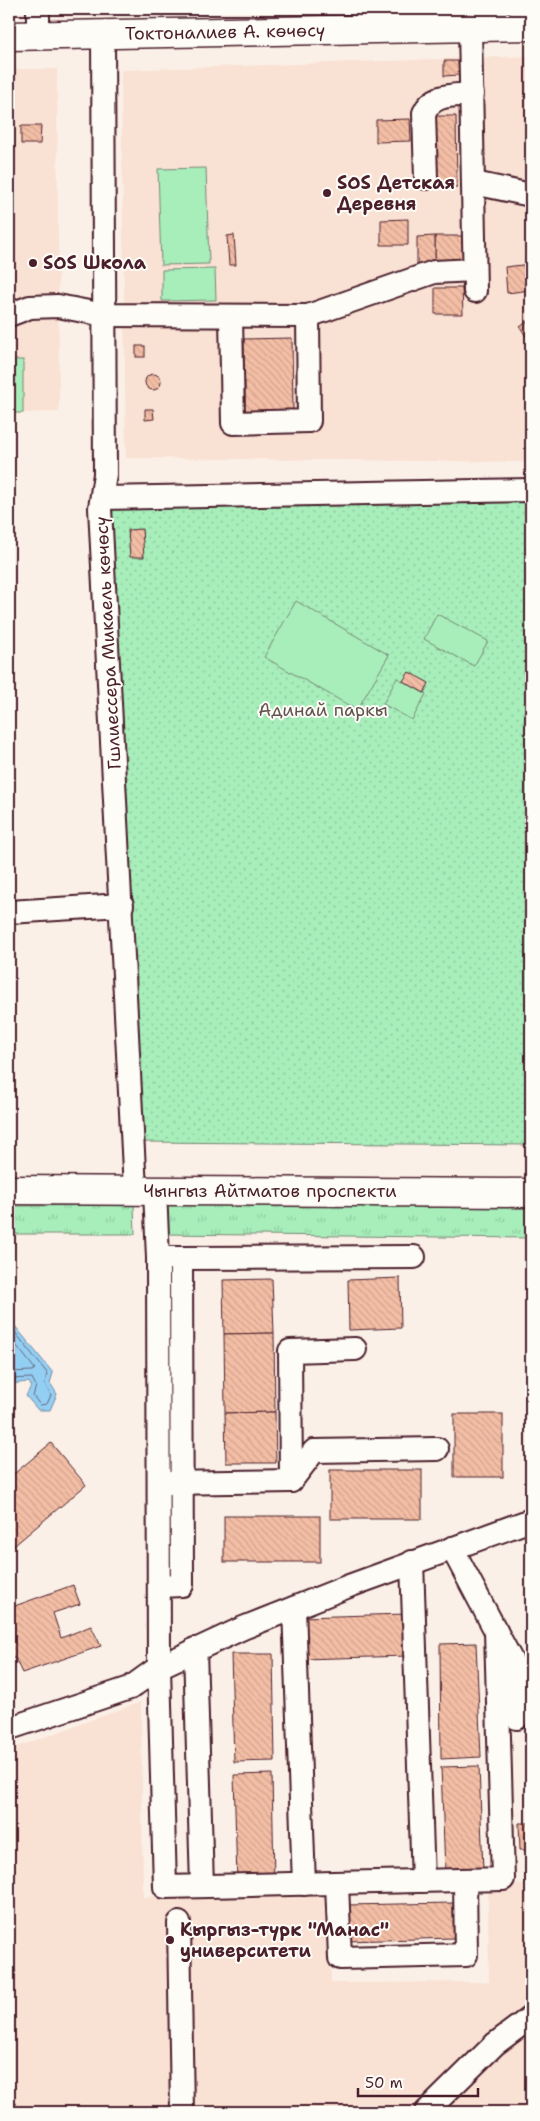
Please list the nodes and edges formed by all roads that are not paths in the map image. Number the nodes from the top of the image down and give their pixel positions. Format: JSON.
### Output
{"nodes":[{"id":1,"x":38,"y":9,"type":"edge"},
{"id":2,"x":531,"y":26,"type":"edge"},
{"id":3,"x":470,"y":27,"type":"junction"},
{"id":4,"x":103,"y":35,"type":"junction"},
{"id":5,"x":9,"y":36,"type":"edge"},
{"id":6,"x":38,"y":36,"type":"junction"},
{"id":7,"x":472,"y":94,"type":"junction"},
{"id":8,"x":426,"y":178,"type":"dead end"},
{"id":9,"x":474,"y":183,"type":"junction"},
{"id":10,"x":531,"y":195,"type":"edge"},
{"id":11,"x":9,"y":315,"type":"edge"},
{"id":12,"x":104,"y":315,"type":"junction"},
{"id":13,"x":308,"y":316,"type":"junction"},
{"id":14,"x":231,"y":317,"type":"junction"},
{"id":15,"x":531,"y":490,"type":"edge"},
{"id":16,"x":103,"y":498,"type":"junction"},
{"id":17,"x":122,"y":905,"type":"junction"},
{"id":18,"x":9,"y":912,"type":"edge"},
{"id":19,"x":9,"y":1190,"type":"edge"},
{"id":20,"x":145,"y":1191,"type":"junction"},
{"id":21,"x":531,"y":1193,"type":"edge"},
{"id":22,"x":414,"y":1257,"type":"dead end"},
{"id":23,"x":158,"y":1258,"type":"junction"},
{"id":24,"x":181,"y":1258,"type":"junction"},
{"id":25,"x":355,"y":1349,"type":"dead end"},
{"id":26,"x":437,"y":1449,"type":"dead end"},
{"id":27,"x":291,"y":1481,"type":"junction"},
{"id":28,"x":182,"y":1482,"type":"junction"},
{"id":29,"x":159,"y":1483,"type":"junction"},
{"id":30,"x":531,"y":1520,"type":"edge"},
{"id":31,"x":452,"y":1548,"type":"junction"},
{"id":32,"x":412,"y":1562,"type":"junction"},
{"id":33,"x":160,"y":1586,"type":"junction"},
{"id":34,"x":294,"y":1608,"type":"junction"},
{"id":35,"x":496,"y":1631,"type":"junction"},
{"id":36,"x":195,"y":1650,"type":"junction"},
{"id":37,"x":159,"y":1667,"type":"junction"},
{"id":38,"x":524,"y":1711,"type":"edge"},
{"id":39,"x":10,"y":1728,"type":"edge"},
{"id":40,"x":465,"y":1880,"type":"junction"},
{"id":41,"x":423,"y":1881,"type":"junction"},
{"id":42,"x":338,"y":1883,"type":"junction"},
{"id":43,"x":304,"y":1884,"type":"junction"},
{"id":44,"x":202,"y":1886,"type":"junction"},
{"id":45,"x":179,"y":1923,"type":"dead end"},
{"id":46,"x":531,"y":2016,"type":"edge"},
{"id":47,"x":182,"y":2112,"type":"edge"},
{"id":48,"x":426,"y":2112,"type":"edge"}],
"edges":[{"from":1,"to":6,"type":"street"},
{"from":2,"to":3,"type":"main road","name":"Токтоналиев А. көчөсү"},
{"from":3,"to":4,"type":"main road","name":"Токтоналиев А. көчөсү"},
{"from":3,"to":7,"type":"street"},
{"from":4,"to":6,"type":"main road","name":"Токтоналиев А. көчөсү"},
{"from":4,"to":12,"type":"street","name":"Гшлиессера Микаель көчөсү"},
{"from":5,"to":6,"type":"main road","name":"Токтоналиев А. көчөсү"},
{"from":7,"to":8,"type":"street"},
{"from":7,"to":9,"type":"street"},
{"from":9,"to":10,"type":"street"},
{"from":9,"to":13,"type":"street"},
{"from":11,"to":12,"type":"street"},
{"from":12,"to":14,"type":"street"},
{"from":12,"to":16,"type":"street","name":"Гшлиессера Микаель көчөсү"},
{"from":13,"to":14,"type":"street"},
{"from":13,"to":14,"type":"street"},
{"from":15,"to":16,"type":"street"},
{"from":16,"to":17,"type":"street","name":"Гшлиессера Микаель көчөсү"},
{"from":17,"to":18,"type":"street"},
{"from":17,"to":20,"type":"street","name":"Гшлиессера Микаель көчөсү"},
{"from":19,"to":20,"type":"main road","name":"Чынгыз Айтматов проспекти"},
{"from":20,"to":21,"type":"main road","name":"Чынгыз Айтматов проспекти"},
{"from":20,"to":23,"type":"street","name":"Гшлиессера Микаель көчөсү"},
{"from":22,"to":24,"type":"street"},
{"from":23,"to":24,"type":"street"},
{"from":23,"to":29,"type":"street","name":"Гшлиессера Микаель көчөсү"},
{"from":24,"to":28,"type":"street"},
{"from":25,"to":27,"type":"street"},
{"from":26,"to":27,"type":"street"},
{"from":27,"to":28,"type":"street"},
{"from":28,"to":29,"type":"street"},
{"from":28,"to":33,"type":"street"},
{"from":29,"to":33,"type":"street","name":"Гшлиессера Микаель көчөсү"},
{"from":30,"to":31,"type":"street"},
{"from":31,"to":32,"type":"street"},
{"from":31,"to":35,"type":"street"},
{"from":32,"to":34,"type":"street"},
{"from":32,"to":41,"type":"street"},
{"from":33,"to":37,"type":"street","name":"Гшлиессера Микаель көчөсү"},
{"from":34,"to":36,"type":"street"},
{"from":34,"to":43,"type":"street"},
{"from":35,"to":38,"type":"street"},
{"from":35,"to":40,"type":"street"},
{"from":36,"to":37,"type":"street"},
{"from":36,"to":44,"type":"street"},
{"from":37,"to":39,"type":"street"},
{"from":37,"to":44,"type":"street","name":"Гшлиессера Микаель көчөсү"},
{"from":40,"to":41,"type":"street"},
{"from":40,"to":42,"type":"street"},
{"from":41,"to":42,"type":"street"},
{"from":42,"to":43,"type":"street"},
{"from":43,"to":44,"type":"street"},
{"from":45,"to":47,"type":"street"},
{"from":46,"to":48,"type":"street"}]}
